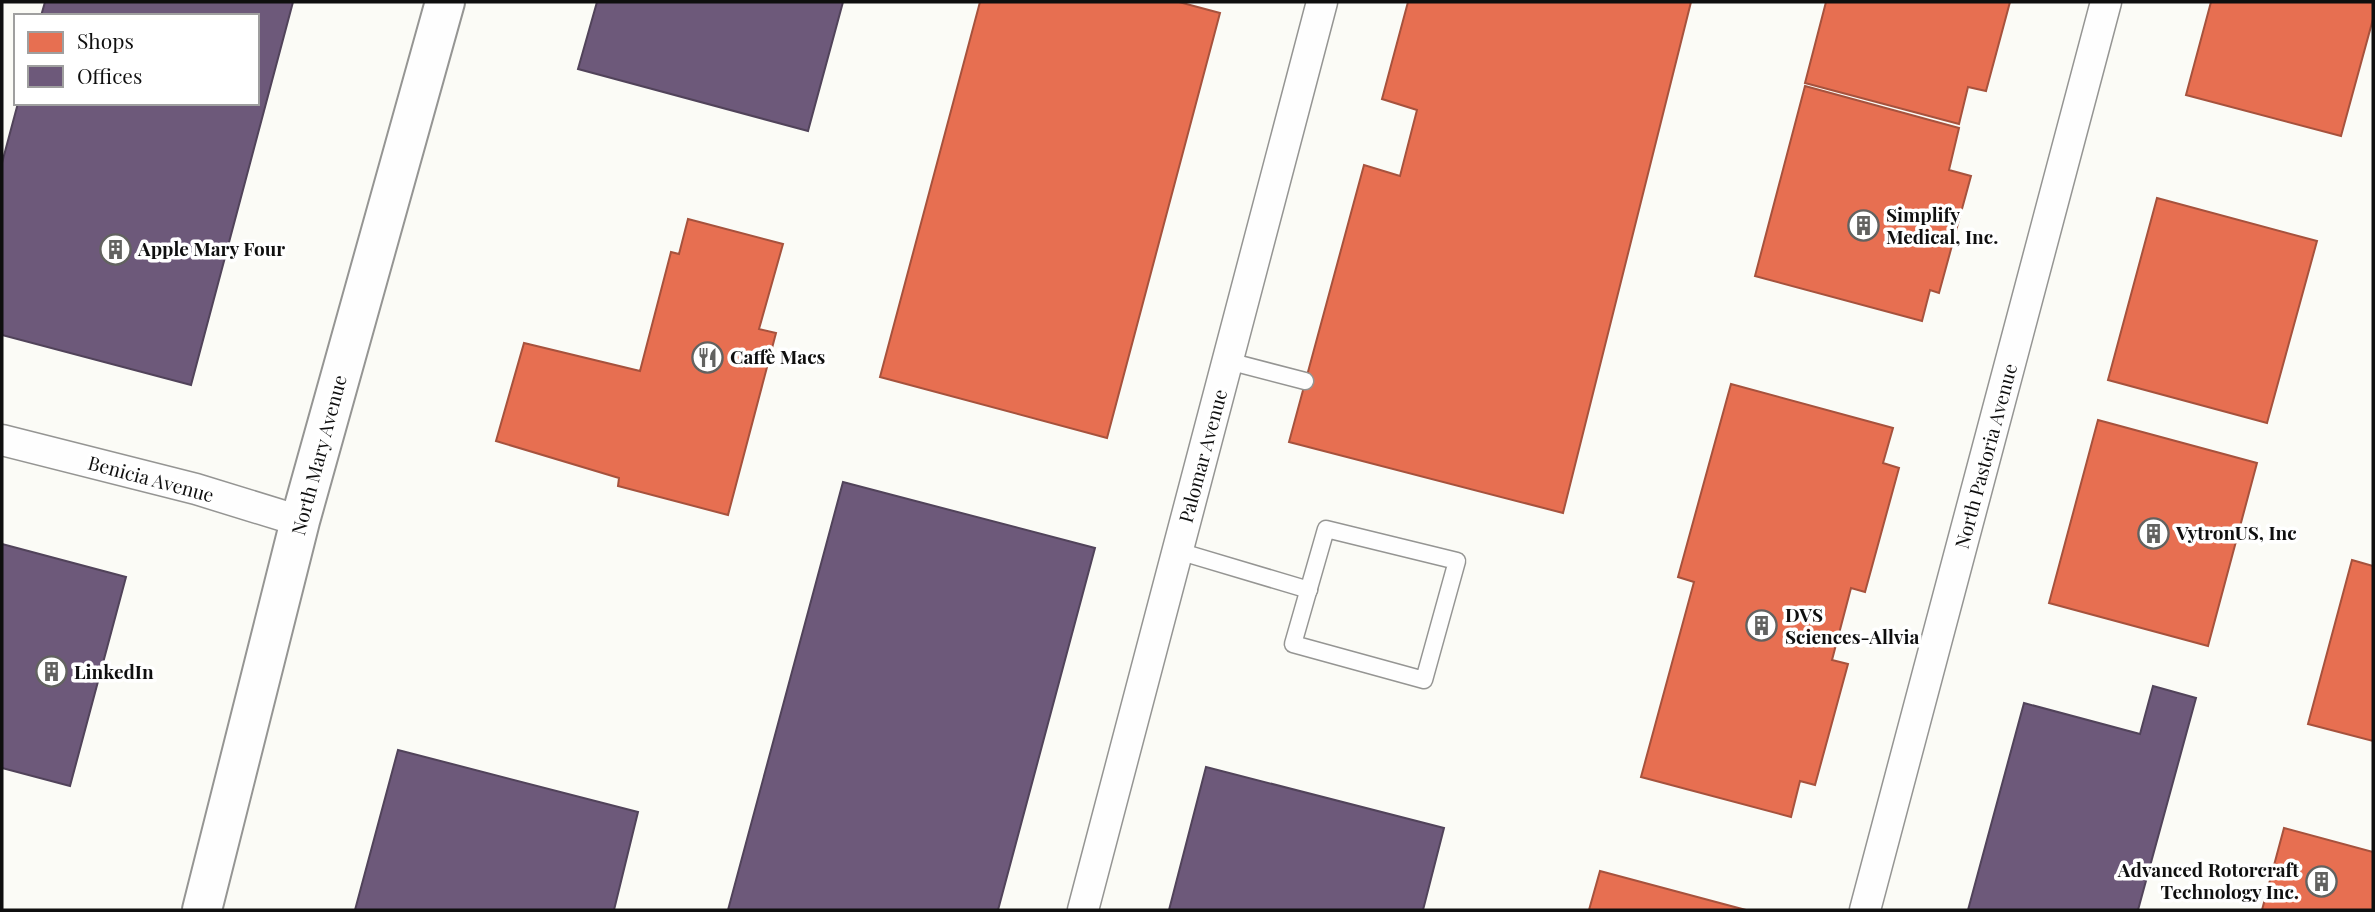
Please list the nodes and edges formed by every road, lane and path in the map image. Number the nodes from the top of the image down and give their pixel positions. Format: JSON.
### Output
{"nodes":[{"id":1,"x":445,"y":2,"type":"edge"},
{"id":2,"x":1322,"y":2,"type":"edge"},
{"id":3,"x":2106,"y":2,"type":"edge"},
{"id":4,"x":1228,"y":361,"type":"junction"},
{"id":5,"x":1305,"y":381,"type":"dead end"},
{"id":6,"x":2,"y":440,"type":"edge"},
{"id":7,"x":300,"y":521,"type":"junction"},
{"id":8,"x":1178,"y":551,"type":"junction"},
{"id":9,"x":1309,"y":590,"type":"junction"},
{"id":10,"x":202,"y":910,"type":"edge"},
{"id":11,"x":1083,"y":910,"type":"edge"},
{"id":12,"x":1865,"y":910,"type":"edge"}],
"edges":[{"from":1,"to":7,"type":"street","name":"North Mary Avenue"},
{"from":2,"to":4,"type":"street","name":"Palomar Avenue"},
{"from":3,"to":12,"type":"street","name":"North Pastoria Avenue"},
{"from":4,"to":5,"type":"lane"},
{"from":4,"to":8,"type":"street","name":"Palomar Avenue"},
{"from":6,"to":7,"type":"street","name":"Benicia Avenue"},
{"from":7,"to":10,"type":"street","name":"North Mary Avenue"},
{"from":8,"to":9,"type":"lane"},
{"from":8,"to":11,"type":"street","name":"Palomar Avenue"},
{"from":9,"to":9,"type":"lane"}]}
